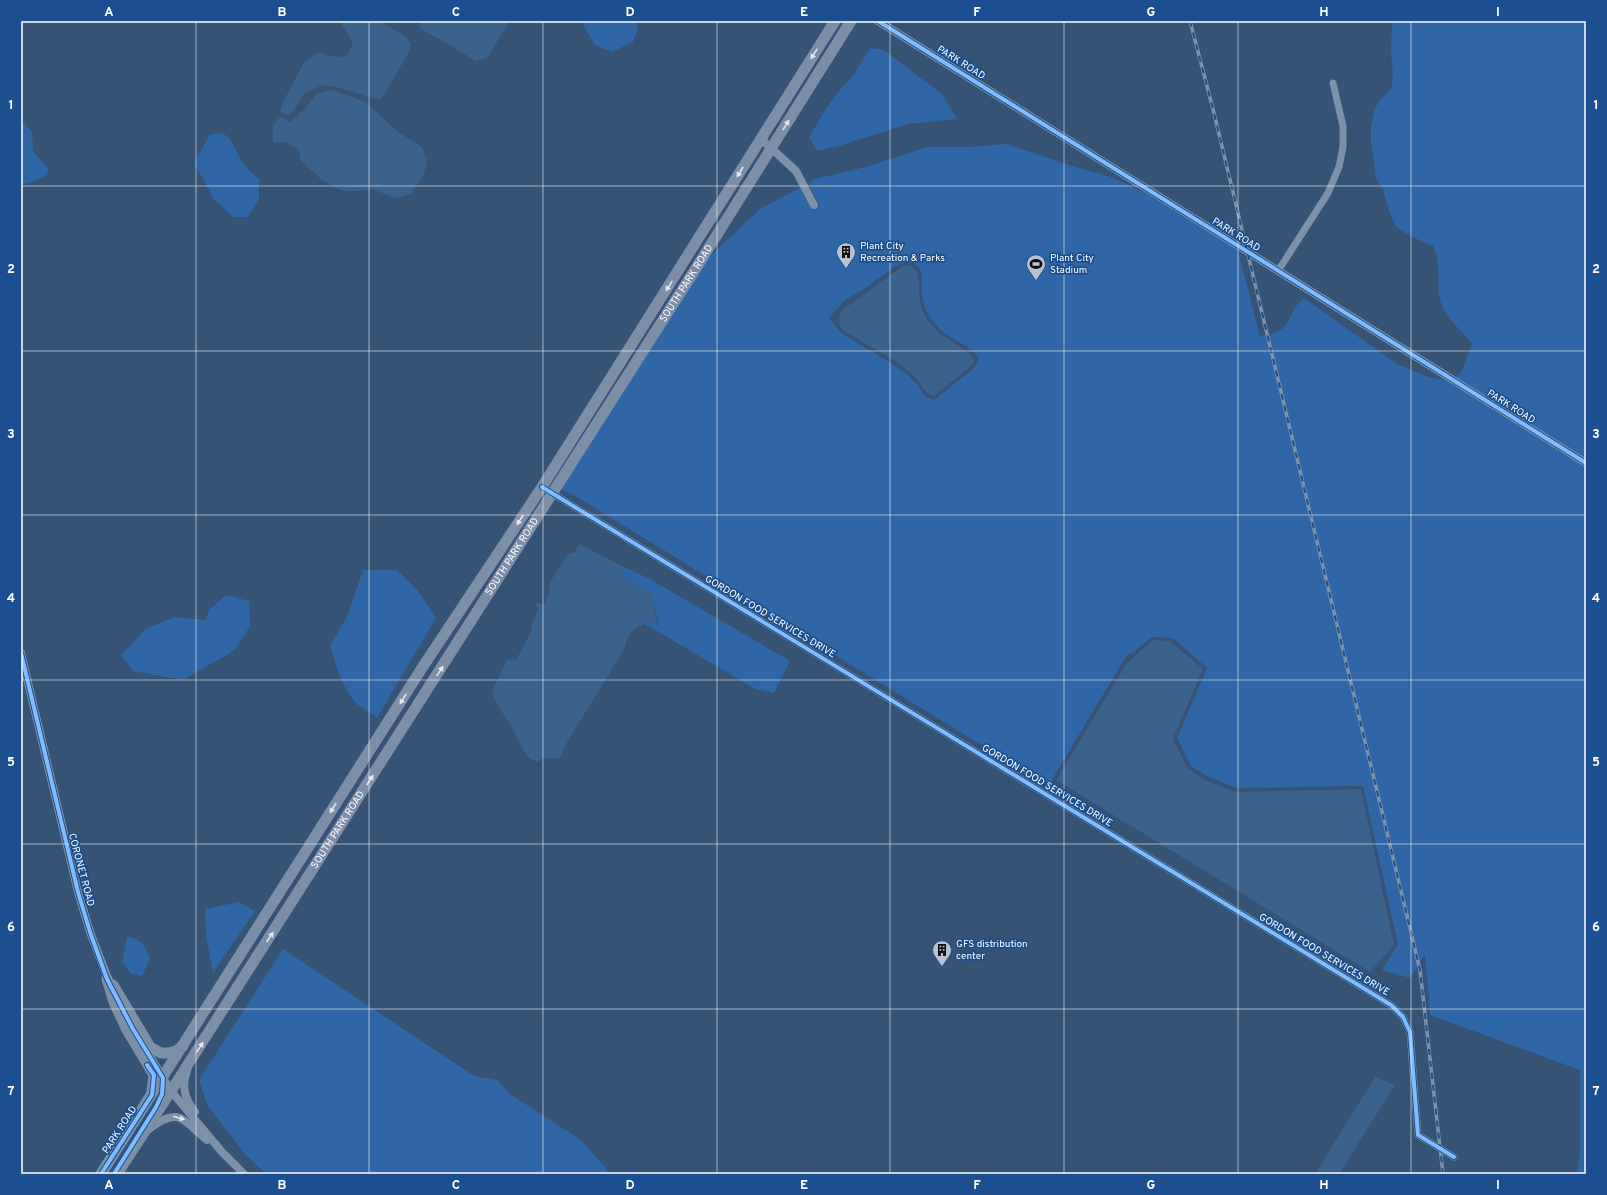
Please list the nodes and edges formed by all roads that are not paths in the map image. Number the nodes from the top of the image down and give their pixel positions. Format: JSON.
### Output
{"nodes":[{"id":1,"x":835,"y":21,"type":"edge"},
{"id":2,"x":845,"y":21,"type":"edge"},
{"id":3,"x":851,"y":21,"type":"edge"},
{"id":4,"x":878,"y":21,"type":"edge"},
{"id":5,"x":1332,"y":83,"type":"dead end"},
{"id":6,"x":804,"y":96,"type":"junction"},
{"id":7,"x":765,"y":143,"type":"junction"},
{"id":8,"x":814,"y":205,"type":"dead end"},
{"id":9,"x":694,"y":246,"type":"junction"},
{"id":10,"x":1278,"y":271,"type":"junction"},
{"id":11,"x":608,"y":382,"type":"junction"},
{"id":12,"x":616,"y":393,"type":"junction"},
{"id":13,"x":1586,"y":463,"type":"edge"},
{"id":14,"x":542,"y":487,"type":"junction"},
{"id":15,"x":552,"y":494,"type":"junction"},
{"id":16,"x":524,"y":538,"type":"junction"},
{"id":17,"x":21,"y":653,"type":"edge"},
{"id":18,"x":107,"y":977,"type":"junction"},
{"id":19,"x":226,"y":979,"type":"junction"},
{"id":20,"x":183,"y":1045,"type":"junction"},
{"id":21,"x":189,"y":1063,"type":"junction"},
{"id":22,"x":163,"y":1078,"type":"junction"},
{"id":23,"x":172,"y":1091,"type":"junction"},
{"id":24,"x":152,"y":1095,"type":"junction"},
{"id":25,"x":145,"y":1132,"type":"junction"},
{"id":26,"x":222,"y":1152,"type":"junction"},
{"id":27,"x":1454,"y":1157,"type":"dead end"},
{"id":28,"x":101,"y":1174,"type":"edge"},
{"id":29,"x":116,"y":1174,"type":"edge"},
{"id":30,"x":244,"y":1174,"type":"edge"}],
"edges":[{"from":1,"to":7,"type":"main road","name":"SOUTH PARK ROAD","one_way":true},
{"from":2,"to":6,"type":"main road"},
{"from":3,"to":6,"type":"main road","name":"SOUTH PARK ROAD"},
{"from":4,"to":10,"type":"street","name":"PARK ROAD"},
{"from":5,"to":10,"type":"street"},
{"from":7,"to":6,"type":"main road","name":"SOUTH PARK ROAD","one_way":true},
{"from":7,"to":8,"type":"street"},
{"from":7,"to":9,"type":"main road","name":"SOUTH PARK ROAD","one_way":true},
{"from":7,"to":12,"type":"main road","name":"SOUTH PARK ROAD"},
{"from":9,"to":11,"type":"main road","name":"SOUTH PARK ROAD","one_way":true},
{"from":9,"to":12,"type":"main road"},
{"from":10,"to":13,"type":"street","name":"PARK ROAD"},
{"from":11,"to":14,"type":"main road","name":"SOUTH PARK ROAD"},
{"from":11,"to":15,"type":"main road"},
{"from":12,"to":15,"type":"main road","name":"SOUTH PARK ROAD"},
{"from":14,"to":15,"type":"street","name":"GORDON FOOD SERVICES DRIVE"},
{"from":14,"to":16,"type":"main road"},
{"from":14,"to":19,"type":"main road","name":"SOUTH PARK ROAD","one_way":true},
{"from":15,"to":16,"type":"main road","name":"SOUTH PARK ROAD"},
{"from":15,"to":27,"type":"street","name":"GORDON FOOD SERVICES DRIVE"},
{"from":21,"to":16,"type":"main road","name":"SOUTH PARK ROAD","one_way":true},
{"from":17,"to":18,"type":"street","name":"CORONET ROAD"},
{"from":18,"to":20,"type":"main road"},
{"from":18,"to":22,"type":"street","name":"CORONET ROAD"},
{"from":18,"to":24,"type":"main road"},
{"from":19,"to":20,"type":"main road","name":"SOUTH PARK ROAD"},
{"from":19,"to":23,"type":"main road"},
{"from":20,"to":22,"type":"main road","name":"SOUTH PARK ROAD"},
{"from":21,"to":23,"type":"main road","name":"SOUTH PARK ROAD"},
{"from":21,"to":26,"type":"street"},
{"from":22,"to":23,"type":"street","name":"CORONET ROAD"},
{"from":22,"to":24,"type":"main road","name":"PARK ROAD"},
{"from":22,"to":29,"type":"main road"},
{"from":23,"to":25,"type":"main road"},
{"from":23,"to":26,"type":"street","name":"CORONET ROAD"},
{"from":24,"to":28,"type":"main road","name":"PARK ROAD"},
{"from":25,"to":26,"type":"street","one_way":true},
{"from":25,"to":29,"type":"main road"},
{"from":26,"to":30,"type":"street"}]}
